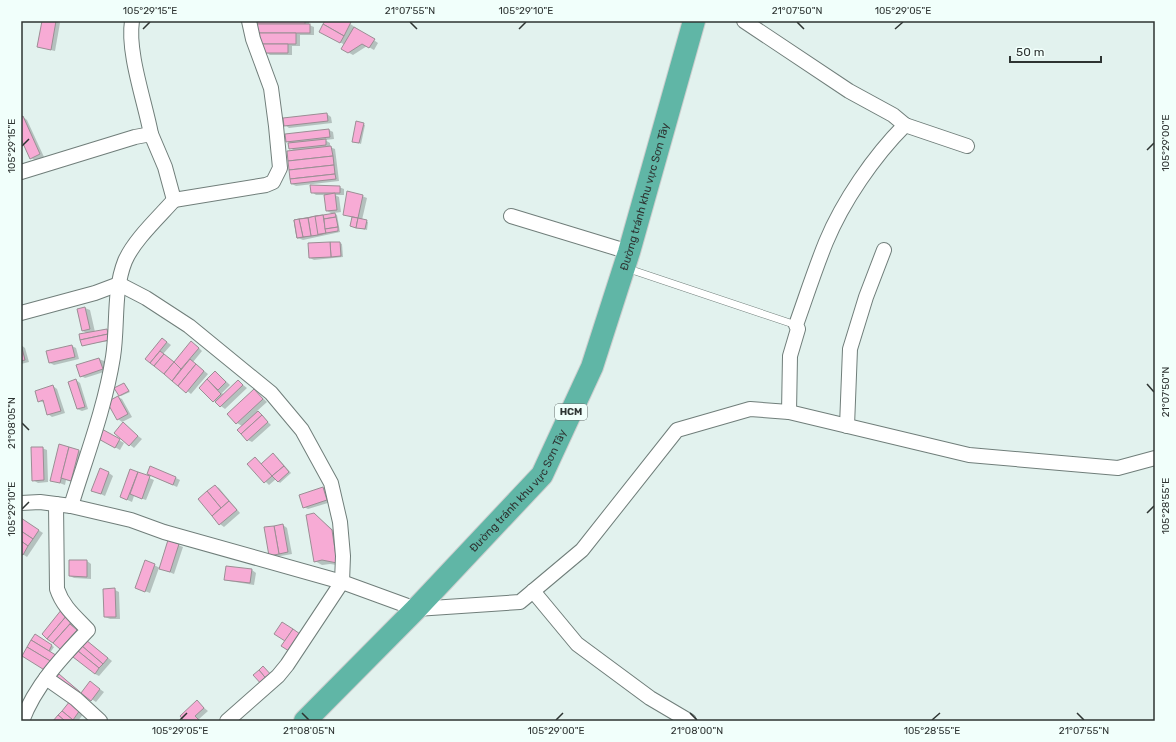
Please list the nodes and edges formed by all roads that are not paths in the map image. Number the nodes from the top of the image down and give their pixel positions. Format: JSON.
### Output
{"nodes":[{"id":1,"x":132,"y":21,"type":"edge"},
{"id":2,"x":249,"y":21,"type":"edge"},
{"id":3,"x":694,"y":21,"type":"edge"},
{"id":4,"x":744,"y":21,"type":"edge"},
{"id":5,"x":905,"y":125,"type":"junction"},
{"id":6,"x":151,"y":134,"type":"junction"},
{"id":7,"x":967,"y":146,"type":"dead end"},
{"id":8,"x":21,"y":172,"type":"edge"},
{"id":9,"x":174,"y":200,"type":"junction"},
{"id":10,"x":511,"y":216,"type":"dead end"},
{"id":11,"x":884,"y":250,"type":"dead end"},
{"id":12,"x":626,"y":259,"type":"junction"},
{"id":13,"x":119,"y":284,"type":"junction"},
{"id":14,"x":21,"y":313,"type":"edge"},
{"id":15,"x":796,"y":325,"type":"junction"},
{"id":16,"x":789,"y":412,"type":"junction"},
{"id":17,"x":847,"y":426,"type":"junction"},
{"id":18,"x":1155,"y":458,"type":"edge"},
{"id":19,"x":21,"y":503,"type":"edge"},
{"id":20,"x":56,"y":504,"type":"junction"},
{"id":21,"x":71,"y":506,"type":"junction"},
{"id":22,"x":342,"y":582,"type":"junction"},
{"id":23,"x":533,"y":591,"type":"junction"},
{"id":24,"x":416,"y":609,"type":"junction"},
{"id":25,"x":46,"y":678,"type":"junction"},
{"id":26,"x":22,"y":721,"type":"edge"},
{"id":27,"x":100,"y":721,"type":"edge"},
{"id":28,"x":227,"y":721,"type":"edge"},
{"id":29,"x":305,"y":721,"type":"edge"},
{"id":30,"x":689,"y":721,"type":"edge"}],
"edges":[{"from":1,"to":6,"type":"street"},
{"from":2,"to":9,"type":"street"},
{"from":3,"to":12,"type":"highway","name":"Đường tránh khu vực Sơn Tây","number":"HCM"},
{"from":4,"to":5,"type":"street"},
{"from":5,"to":7,"type":"street"},
{"from":5,"to":15,"type":"street"},
{"from":6,"to":8,"type":"street"},
{"from":6,"to":9,"type":"street"},
{"from":9,"to":13,"type":"street"},
{"from":10,"to":12,"type":"street"},
{"from":11,"to":17,"type":"street"},
{"from":12,"to":15,"type":"lane"},
{"from":12,"to":24,"type":"highway","name":"Đường tránh khu vực Sơn Tây","number":"HCM"},
{"from":13,"to":14,"type":"street"},
{"from":13,"to":21,"type":"street"},
{"from":13,"to":22,"type":"street"},
{"from":15,"to":16,"type":"street"},
{"from":16,"to":17,"type":"street"},
{"from":16,"to":23,"type":"street"},
{"from":17,"to":18,"type":"street"},
{"from":19,"to":20,"type":"street"},
{"from":20,"to":21,"type":"street"},
{"from":20,"to":25,"type":"street"},
{"from":21,"to":22,"type":"street"},
{"from":22,"to":24,"type":"street"},
{"from":22,"to":28,"type":"street"},
{"from":23,"to":24,"type":"street"},
{"from":23,"to":30,"type":"street"},
{"from":24,"to":29,"type":"highway","name":"Đường tránh khu vực Sơn Tây","number":"HCM"},
{"from":25,"to":26,"type":"street"},
{"from":25,"to":27,"type":"street"}]}
